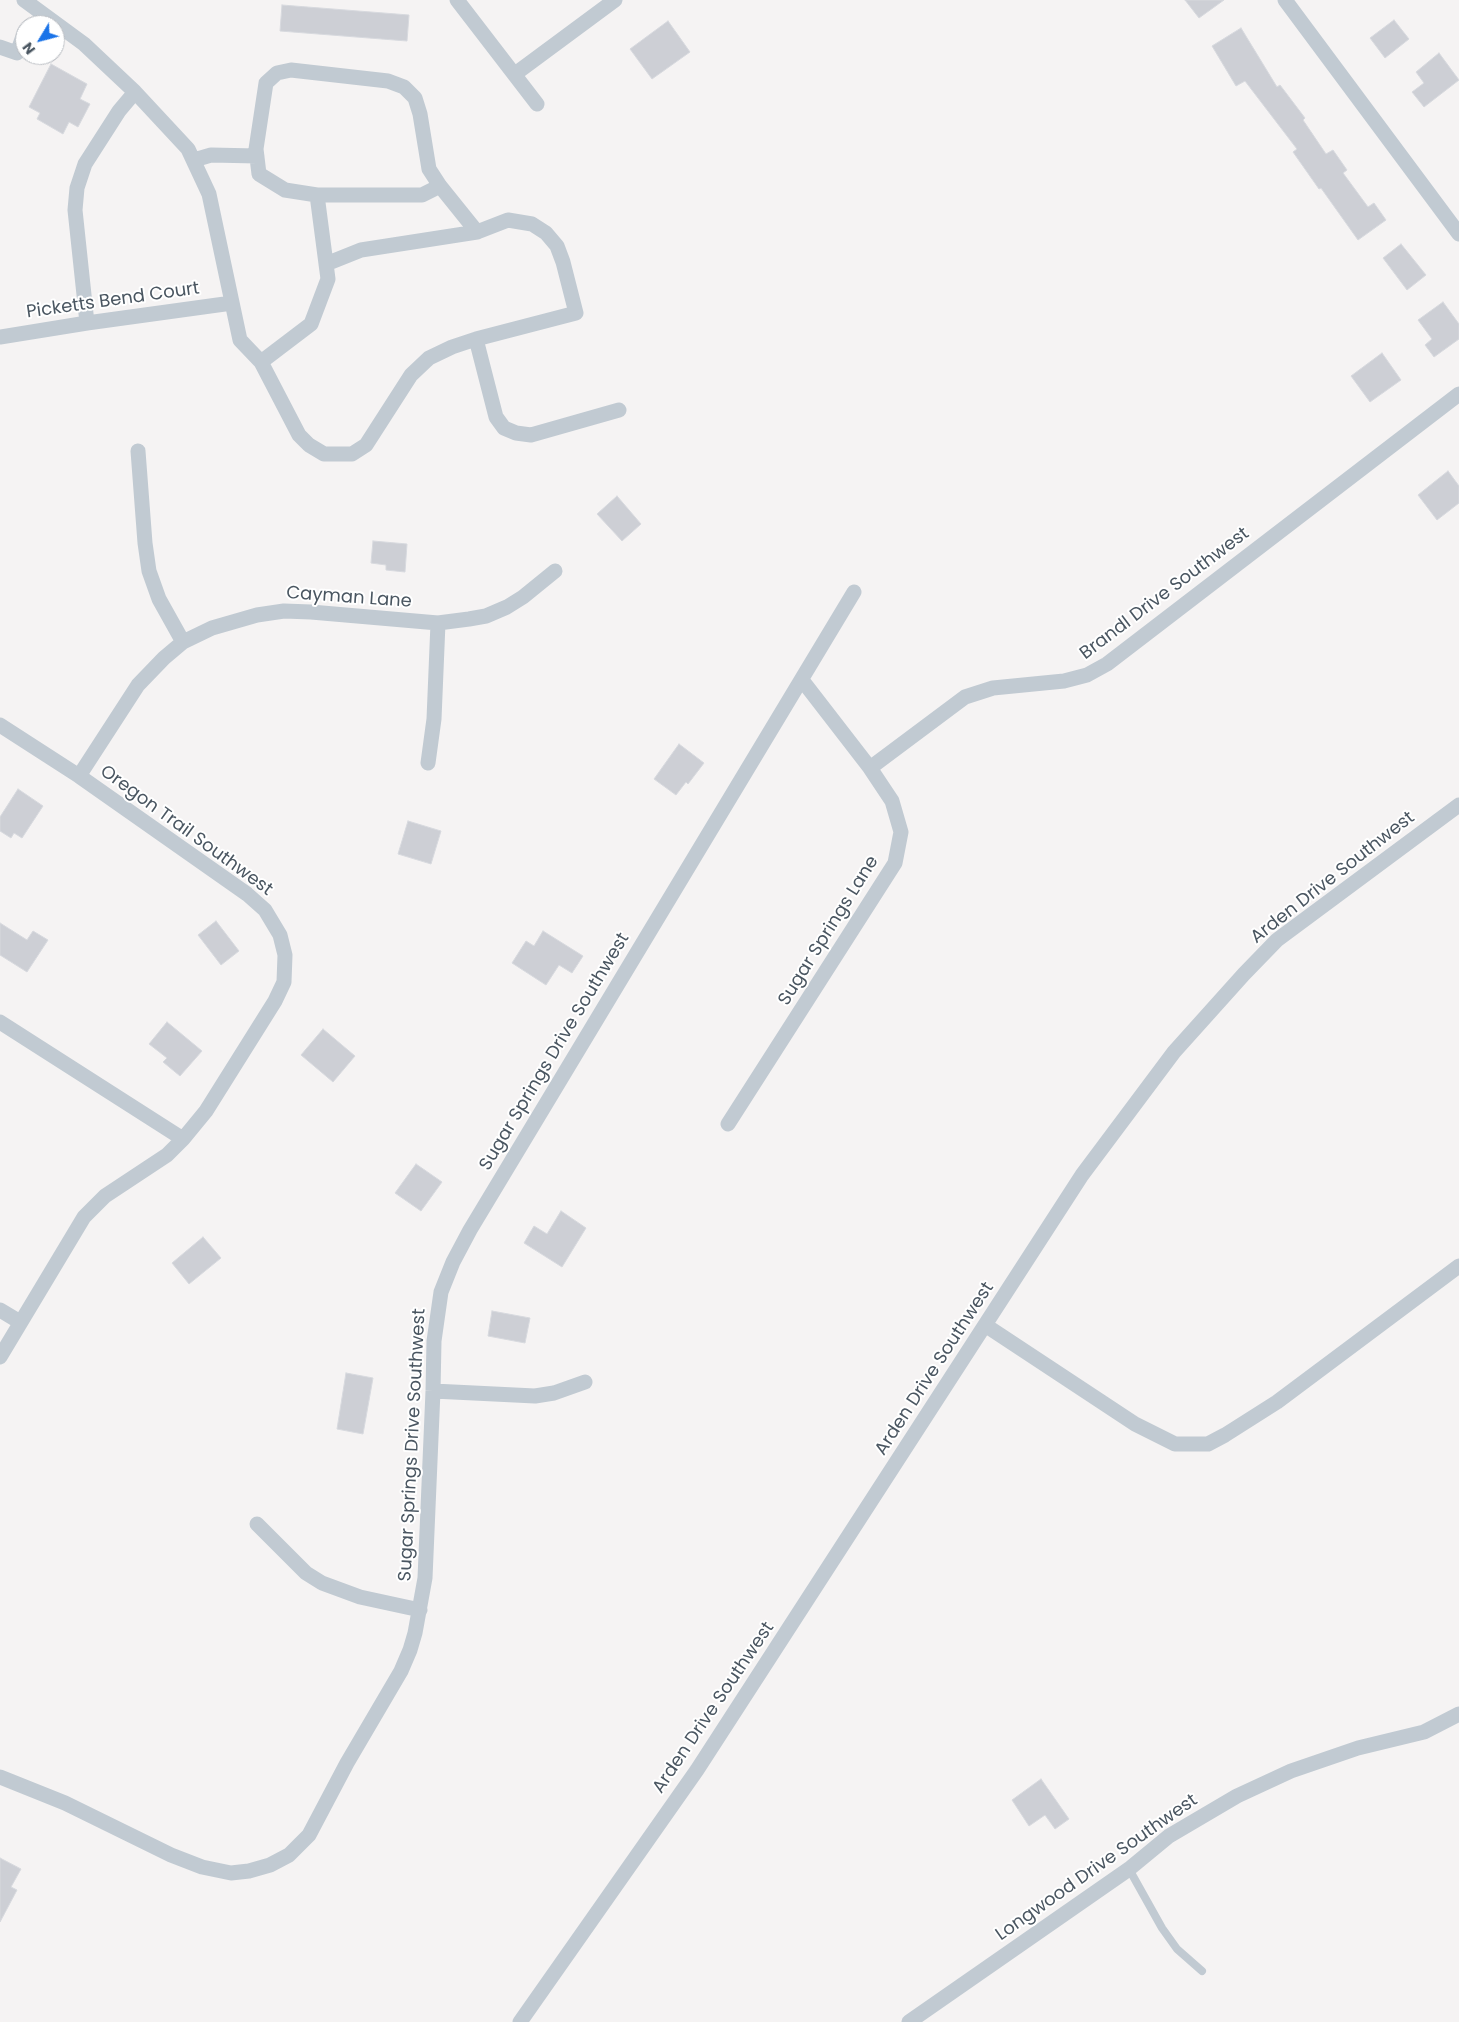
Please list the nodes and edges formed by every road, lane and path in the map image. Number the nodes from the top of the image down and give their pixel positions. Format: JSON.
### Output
{"nodes":[{"id":1,"x":457,"y":0,"type":"edge"},
{"id":2,"x":615,"y":0,"type":"edge"},
{"id":3,"x":1285,"y":0,"type":"edge"},
{"id":4,"x":29,"y":3,"type":"edge"},
{"id":5,"x":0,"y":47,"type":"edge"},
{"id":6,"x":15,"y":52,"type":"edge"},
{"id":7,"x":514,"y":74,"type":"junction"},
{"id":8,"x":134,"y":92,"type":"junction"},
{"id":9,"x":537,"y":104,"type":"dead end"},
{"id":10,"x":257,"y":156,"type":"junction"},
{"id":11,"x":194,"y":160,"type":"junction"},
{"id":12,"x":440,"y":186,"type":"junction"},
{"id":13,"x":317,"y":195,"type":"junction"},
{"id":14,"x":477,"y":232,"type":"junction"},
{"id":15,"x":1459,"y":234,"type":"edge"},
{"id":16,"x":326,"y":264,"type":"junction"},
{"id":17,"x":232,"y":303,"type":"junction"},
{"id":18,"x":87,"y":323,"type":"junction"},
{"id":19,"x":0,"y":337,"type":"edge"},
{"id":20,"x":476,"y":339,"type":"junction"},
{"id":21,"x":260,"y":362,"type":"junction"},
{"id":22,"x":1459,"y":394,"type":"edge"},
{"id":23,"x":619,"y":410,"type":"dead end"},
{"id":24,"x":138,"y":451,"type":"dead end"},
{"id":25,"x":555,"y":571,"type":"dead end"},
{"id":26,"x":854,"y":592,"type":"dead end"},
{"id":27,"x":438,"y":623,"type":"junction"},
{"id":28,"x":183,"y":642,"type":"junction"},
{"id":29,"x":802,"y":680,"type":"junction"},
{"id":30,"x":0,"y":725,"type":"edge"},
{"id":31,"x":428,"y":763,"type":"dead end"},
{"id":32,"x":870,"y":768,"type":"junction"},
{"id":33,"x":79,"y":776,"type":"junction"},
{"id":34,"x":1459,"y":805,"type":"edge"},
{"id":35,"x":0,"y":1022,"type":"edge"},
{"id":36,"x":728,"y":1124,"type":"dead end"},
{"id":37,"x":183,"y":1139,"type":"junction"},
{"id":38,"x":1459,"y":1266,"type":"edge"},
{"id":39,"x":0,"y":1310,"type":"edge"},
{"id":40,"x":20,"y":1322,"type":"junction"},
{"id":41,"x":985,"y":1325,"type":"junction"},
{"id":42,"x":0,"y":1357,"type":"edge"},
{"id":43,"x":585,"y":1382,"type":"dead end"},
{"id":44,"x":433,"y":1391,"type":"junction"},
{"id":45,"x":257,"y":1524,"type":"dead end"},
{"id":46,"x":420,"y":1610,"type":"junction"},
{"id":47,"x":1459,"y":1714,"type":"edge"},
{"id":48,"x":0,"y":1777,"type":"edge"},
{"id":49,"x":1128,"y":1869,"type":"junction"},
{"id":50,"x":1202,"y":1971,"type":"dead end"},
{"id":51,"x":520,"y":2022,"type":"edge"},
{"id":52,"x":908,"y":2022,"type":"edge"}],
"edges":[{"from":1,"to":7,"type":"street"},
{"from":2,"to":7,"type":"street"},
{"from":3,"to":15,"type":"street"},
{"from":4,"to":8,"type":"street"},
{"from":5,"to":6,"type":"street"},
{"from":7,"to":9,"type":"street"},
{"from":8,"to":11,"type":"street"},
{"from":8,"to":18,"type":"street"},
{"from":10,"to":11,"type":"street"},
{"from":10,"to":12,"type":"street"},
{"from":10,"to":13,"type":"street"},
{"from":11,"to":17,"type":"street"},
{"from":12,"to":13,"type":"street"},
{"from":12,"to":14,"type":"street"},
{"from":13,"to":16,"type":"street"},
{"from":14,"to":16,"type":"street"},
{"from":14,"to":20,"type":"street"},
{"from":16,"to":21,"type":"street"},
{"from":17,"to":18,"type":"street","name":"Picketts Bend Court"},
{"from":17,"to":21,"type":"street"},
{"from":18,"to":19,"type":"street","name":"Picketts Bend Court"},
{"from":20,"to":21,"type":"street"},
{"from":20,"to":23,"type":"street"},
{"from":22,"to":32,"type":"street","name":"Brandl Drive Southwest"},
{"from":24,"to":28,"type":"street"},
{"from":25,"to":27,"type":"street","name":"Cayman Lane"},
{"from":26,"to":29,"type":"street","name":"Sugar Springs Drive Southwest"},
{"from":27,"to":28,"type":"street","name":"Cayman Lane"},
{"from":27,"to":31,"type":"street"},
{"from":28,"to":33,"type":"street","name":"Cayman Lane"},
{"from":29,"to":32,"type":"street","name":"Sugar Springs Lane"},
{"from":29,"to":44,"type":"street","name":"Sugar Springs Drive Southwest"},
{"from":30,"to":33,"type":"street","name":"Oregon Trail Southwest"},
{"from":32,"to":36,"type":"street","name":"Sugar Springs Lane"},
{"from":33,"to":37,"type":"street","name":"Oregon Trail Southwest"},
{"from":34,"to":41,"type":"street","name":"Arden Drive Southwest"},
{"from":35,"to":37,"type":"street"},
{"from":37,"to":40,"type":"street","name":"Oregon Trail Southwest"},
{"from":38,"to":41,"type":"street"},
{"from":39,"to":40,"type":"street"},
{"from":40,"to":42,"type":"street","name":"Oregon Trail Southwest"},
{"from":41,"to":51,"type":"street","name":"Arden Drive Southwest"},
{"from":43,"to":44,"type":"street"},
{"from":44,"to":46,"type":"street","name":"Sugar Springs Drive Southwest"},
{"from":45,"to":46,"type":"street"},
{"from":46,"to":48,"type":"street","name":"Sugar Springs Drive Southwest"},
{"from":47,"to":49,"type":"street","name":"Longwood Drive Southwest"},
{"from":49,"to":50,"type":"lane"},
{"from":49,"to":52,"type":"street","name":"Longwood Drive Southwest"}]}
